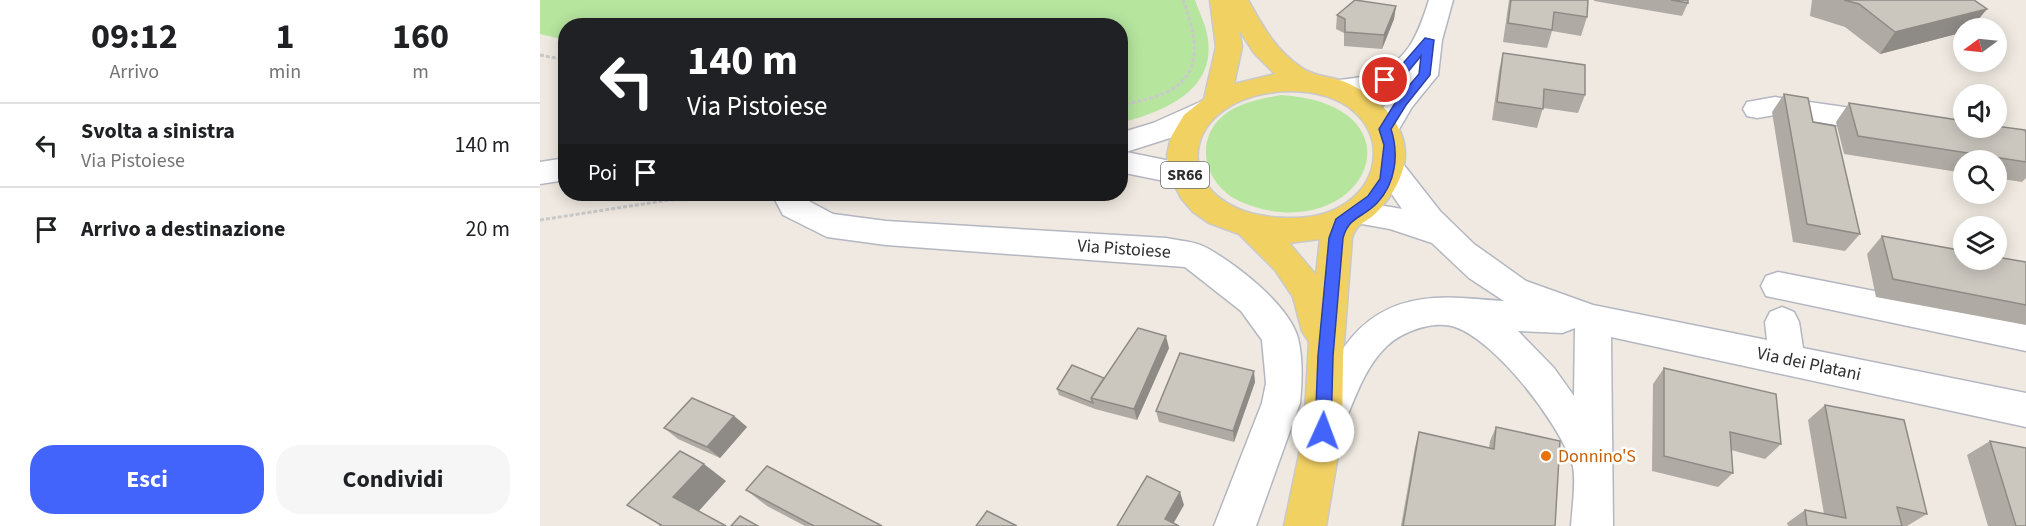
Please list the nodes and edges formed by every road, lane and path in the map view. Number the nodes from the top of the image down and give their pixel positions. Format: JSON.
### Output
{"nodes":[{"id":1,"x":1183,"y":0,"type":"edge"},
{"id":2,"x":1222,"y":0,"type":"edge"},
{"id":3,"x":1236,"y":0,"type":"edge"},
{"id":4,"x":1441,"y":0,"type":"edge"},
{"id":5,"x":1429,"y":40,"type":"junction"},
{"id":6,"x":540,"y":55,"type":"edge"},
{"id":7,"x":558,"y":58,"type":"edge"},
{"id":8,"x":1306,"y":83,"type":"junction"},
{"id":9,"x":1335,"y":89,"type":"junction"},
{"id":10,"x":1128,"y":104,"type":"edge"},
{"id":11,"x":1213,"y":104,"type":"junction"},
{"id":12,"x":1757,"y":109,"type":"dead end"},
{"id":13,"x":1910,"y":126,"type":"edge"},
{"id":14,"x":1385,"y":129,"type":"junction"},
{"id":15,"x":1128,"y":141,"type":"edge"},
{"id":16,"x":1128,"y":163,"type":"edge"},
{"id":17,"x":1389,"y":168,"type":"junction"},
{"id":18,"x":558,"y":170,"type":"edge"},
{"id":19,"x":540,"y":173,"type":"edge"},
{"id":20,"x":1184,"y":174,"type":"junction"},
{"id":21,"x":663,"y":201,"type":"edge"},
{"id":22,"x":792,"y":201,"type":"edge"},
{"id":23,"x":1348,"y":218,"type":"junction"},
{"id":24,"x":540,"y":220,"type":"edge"},
{"id":25,"x":1250,"y":226,"type":"junction"},
{"id":26,"x":1444,"y":234,"type":"junction"},
{"id":27,"x":1778,"y":286,"type":"dead end"},
{"id":28,"x":1455,"y":312,"type":"junction"},
{"id":29,"x":1593,"y":320,"type":"junction"},
{"id":30,"x":1782,"y":322,"type":"dead end"},
{"id":31,"x":2026,"y":336,"type":"edge"},
{"id":32,"x":1325,"y":356,"type":"junction"},
{"id":33,"x":1787,"y":359,"type":"junction"},
{"id":34,"x":2026,"y":410,"type":"edge"},
{"id":35,"x":1323,"y":431,"type":"junction"},
{"id":36,"x":1592,"y":461,"type":"junction"},
{"id":37,"x":1235,"y":526,"type":"edge"},
{"id":38,"x":1305,"y":526,"type":"edge"},
{"id":39,"x":1592,"y":526,"type":"edge"}],
"edges":[{"from":1,"to":10,"type":"path"},
{"from":2,"to":11,"type":"main road","number":"SR66"},
{"from":3,"to":8,"type":"main road","number":"SR66"},
{"from":4,"to":5,"type":"street"},
{"from":5,"to":9,"type":"street"},
{"from":5,"to":14,"type":"street"},
{"from":6,"to":7,"type":"path"},
{"from":8,"to":9,"type":"main road","number":"SR66"},
{"from":8,"to":11,"type":"main road","number":"SR66"},
{"from":9,"to":14,"type":"main road","number":"SR66"},
{"from":11,"to":15,"type":"street"},
{"from":11,"to":20,"type":"main road","number":"SR66"},
{"from":12,"to":13,"type":"street"},
{"from":14,"to":17,"type":"main road"},
{"from":16,"to":20,"type":"street"},
{"from":17,"to":23,"type":"main road"},
{"from":17,"to":26,"type":"street","name":"Via dei Platani"},
{"from":18,"to":19,"type":"street"},
{"from":20,"to":25,"type":"main road","number":"SR66"},
{"from":21,"to":24,"type":"path"},
{"from":22,"to":37,"type":"street","name":"Via Pistoiese"},
{"from":23,"to":25,"type":"main road","number":"SR66"},
{"from":23,"to":26,"type":"street","name":"Via dei Platani"},
{"from":23,"to":32,"type":"main road","number":"SR66"},
{"from":25,"to":32,"type":"main road","number":"SR66"},
{"from":26,"to":29,"type":"street","name":"Via dei Platani"},
{"from":27,"to":31,"type":"street"},
{"from":28,"to":29,"type":"street","name":"Via dei Platani"},
{"from":28,"to":35,"type":"street","name":"Via dei Platani"},
{"from":28,"to":36,"type":"street"},
{"from":29,"to":33,"type":"street","name":"Via dei Platani"},
{"from":29,"to":36,"type":"street"},
{"from":30,"to":33,"type":"street"},
{"from":32,"to":35,"type":"main road","number":"SR66"},
{"from":33,"to":34,"type":"street","name":"Via dei Platani"},
{"from":35,"to":38,"type":"main road","number":"SR66"},
{"from":36,"to":39,"type":"street"}]}
